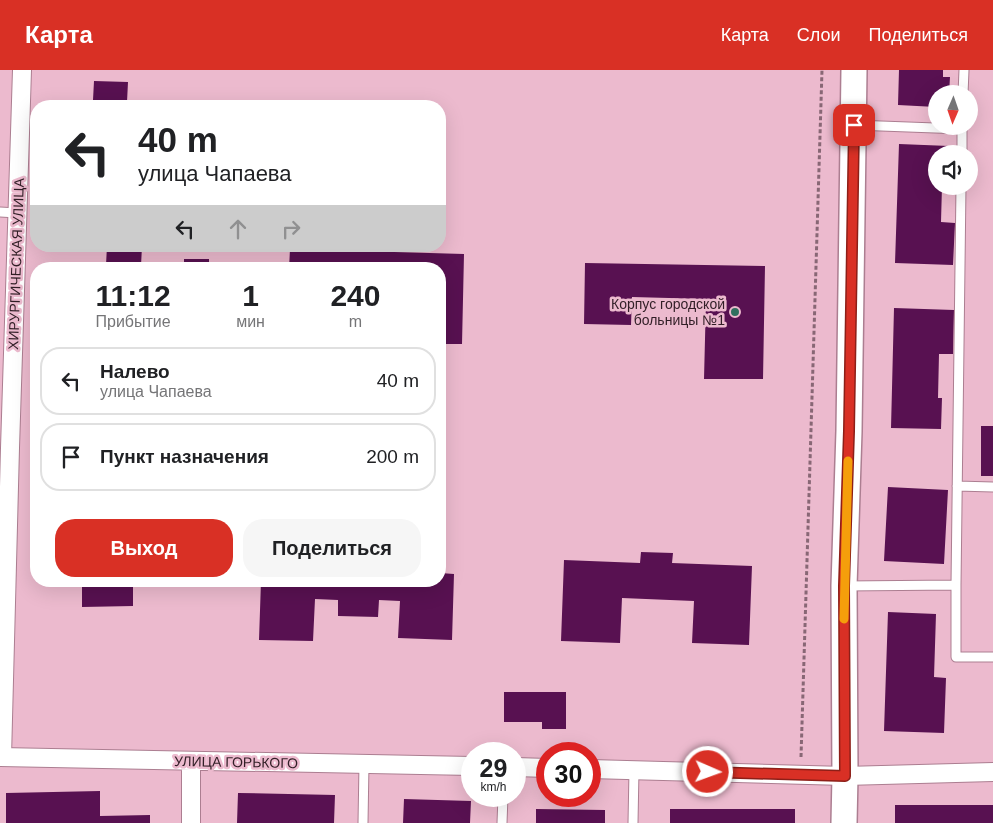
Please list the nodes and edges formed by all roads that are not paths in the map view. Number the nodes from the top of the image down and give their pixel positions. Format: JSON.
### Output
{"nodes":[{"id":1,"x":22,"y":70,"type":"edge"},
{"id":2,"x":854,"y":70,"type":"edge"},
{"id":3,"x":964,"y":70,"type":"edge"},
{"id":4,"x":963,"y":85,"type":"edge"},
{"id":5,"x":854,"y":125,"type":"junction"},
{"id":6,"x":928,"y":126,"type":"edge"},
{"id":7,"x":961,"y":195,"type":"edge"},
{"id":8,"x":9,"y":213,"type":"edge"},
{"id":9,"x":5,"y":448,"type":"edge"},
{"id":10,"x":957,"y":486,"type":"junction"},
{"id":11,"x":993,"y":487,"type":"edge"},
{"id":12,"x":844,"y":586,"type":"junction"},
{"id":13,"x":956,"y":586,"type":"junction"},
{"id":14,"x":993,"y":658,"type":"edge"},
{"id":15,"x":1,"y":757,"type":"edge"},
{"id":16,"x":191,"y":761,"type":"junction"},
{"id":17,"x":364,"y":764,"type":"junction"},
{"id":18,"x":461,"y":766,"type":"edge"},
{"id":19,"x":601,"y":769,"type":"edge"},
{"id":20,"x":634,"y":770,"type":"junction"},
{"id":21,"x":993,"y":772,"type":"edge"},
{"id":22,"x":845,"y":776,"type":"junction"},
{"id":23,"x":503,"y":807,"type":"edge"},
{"id":24,"x":191,"y":823,"type":"edge"},
{"id":25,"x":363,"y":823,"type":"edge"},
{"id":26,"x":502,"y":823,"type":"edge"},
{"id":27,"x":633,"y":823,"type":"edge"},
{"id":28,"x":844,"y":823,"type":"edge"}],
"edges":[{"from":1,"to":8,"type":"street","name":"ХИРУРГИЧЕСКАЯ УЛИЦА"},
{"from":2,"to":5,"type":"main road"},
{"from":3,"to":4,"type":"lane"},
{"from":5,"to":6,"type":"lane"},
{"from":5,"to":12,"type":"main road"},
{"from":7,"to":10,"type":"lane"},
{"from":8,"to":9,"type":"street","name":"ХИРУРГИЧЕСКАЯ УЛИЦА"},
{"from":9,"to":15,"type":"street","name":"ХИРУРГИЧЕСКАЯ УЛИЦА"},
{"from":10,"to":11,"type":"lane"},
{"from":10,"to":13,"type":"lane"},
{"from":12,"to":13,"type":"lane"},
{"from":12,"to":22,"type":"main road"},
{"from":13,"to":14,"type":"lane"},
{"from":15,"to":16,"type":"street","name":"УЛИЦА ГОРЬКОГО"},
{"from":16,"to":17,"type":"street","name":"УЛИЦА ГОРЬКОГО"},
{"from":16,"to":24,"type":"street"},
{"from":17,"to":18,"type":"street","name":"УЛИЦА ГОРЬКОГО"},
{"from":17,"to":25,"type":"lane"},
{"from":19,"to":20,"type":"street"},
{"from":20,"to":22,"type":"street"},
{"from":20,"to":27,"type":"lane"},
{"from":21,"to":22,"type":"street"},
{"from":22,"to":28,"type":"main road"},
{"from":23,"to":26,"type":"lane"}]}
